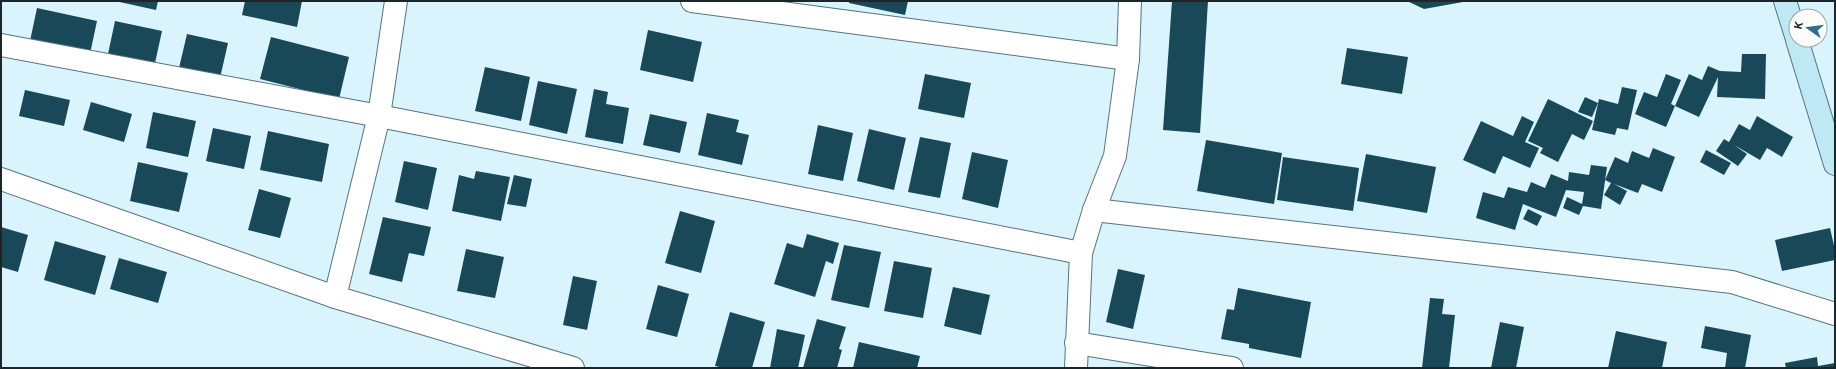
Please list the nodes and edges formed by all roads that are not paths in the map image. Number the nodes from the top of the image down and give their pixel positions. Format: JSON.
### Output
{"nodes":[{"id":1,"x":396,"y":1,"type":"edge"},
{"id":2,"x":692,"y":1,"type":"edge"},
{"id":3,"x":1130,"y":1,"type":"edge"},
{"id":4,"x":1785,"y":1,"type":"edge"},
{"id":5,"x":1788,"y":11,"type":"edge"},
{"id":6,"x":1,"y":45,"type":"edge"},
{"id":7,"x":1799,"y":48,"type":"edge"},
{"id":8,"x":1128,"y":59,"type":"junction"},
{"id":9,"x":380,"y":116,"type":"junction"},
{"id":10,"x":1835,"y":164,"type":"edge"},
{"id":11,"x":1,"y":179,"type":"edge"},
{"id":12,"x":1094,"y":210,"type":"junction"},
{"id":13,"x":1081,"y":253,"type":"junction"},
{"id":14,"x":335,"y":297,"type":"junction"},
{"id":15,"x":1835,"y":314,"type":"edge"},
{"id":16,"x":1076,"y":343,"type":"junction"},
{"id":17,"x":573,"y":368,"type":"edge"},
{"id":18,"x":1076,"y":368,"type":"edge"},
{"id":19,"x":1232,"y":368,"type":"edge"}],
"edges":[{"from":1,"to":9,"type":"street"},
{"from":2,"to":8,"type":"street"},
{"from":3,"to":8,"type":"street"},
{"from":4,"to":5,"type":"street"},
{"from":6,"to":9,"type":"street"},
{"from":7,"to":10,"type":"street"},
{"from":8,"to":12,"type":"street"},
{"from":9,"to":13,"type":"street"},
{"from":9,"to":14,"type":"street"},
{"from":11,"to":14,"type":"street"},
{"from":12,"to":13,"type":"street"},
{"from":12,"to":15,"type":"street"},
{"from":13,"to":16,"type":"street"},
{"from":14,"to":17,"type":"street"},
{"from":16,"to":18,"type":"street"},
{"from":16,"to":19,"type":"street"}]}
